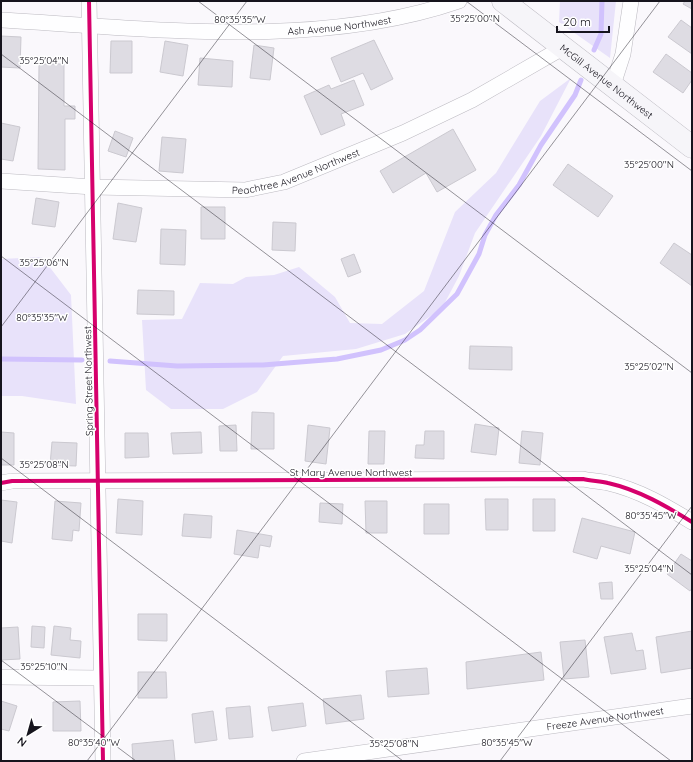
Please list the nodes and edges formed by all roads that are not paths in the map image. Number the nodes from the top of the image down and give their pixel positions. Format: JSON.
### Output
{"nodes":[{"id":1,"x":89,"y":1,"type":"edge"},
{"id":2,"x":459,"y":1,"type":"edge"},
{"id":3,"x":503,"y":1,"type":"edge"},
{"id":4,"x":631,"y":1,"type":"edge"},
{"id":5,"x":1,"y":20,"type":"edge"},
{"id":6,"x":89,"y":25,"type":"junction"},
{"id":7,"x":564,"y":47,"type":"junction"},
{"id":8,"x":613,"y":85,"type":"junction"},
{"id":9,"x":692,"y":148,"type":"edge"},
{"id":10,"x":1,"y":181,"type":"edge"},
{"id":11,"x":93,"y":187,"type":"junction"},
{"id":12,"x":98,"y":480,"type":"junction"},
{"id":13,"x":1,"y":483,"type":"edge"},
{"id":14,"x":692,"y":522,"type":"edge"},
{"id":15,"x":1,"y":677,"type":"edge"},
{"id":16,"x":100,"y":678,"type":"junction"},
{"id":17,"x":692,"y":706,"type":"edge"},
{"id":18,"x":103,"y":761,"type":"edge"},
{"id":19,"x":304,"y":761,"type":"edge"}],
"edges":[{"from":1,"to":6,"type":"street","name":"Spring Street Northwest"},
{"from":2,"to":6,"type":"street","name":"Ash Avenue Northwest"},
{"from":3,"to":7,"type":"street","name":"McGill Avenue Northwest"},
{"from":4,"to":8,"type":"street"},
{"from":5,"to":6,"type":"street","name":"Ash Avenue Northwest"},
{"from":6,"to":11,"type":"street","name":"Spring Street Northwest"},
{"from":7,"to":8,"type":"street","name":"McGill Avenue Northwest"},
{"from":7,"to":11,"type":"street","name":"Peachtree Avenue Northwest"},
{"from":8,"to":9,"type":"street","name":"McGill Avenue Northwest"},
{"from":10,"to":11,"type":"street","name":"Peachtree Avenue Northwest"},
{"from":11,"to":12,"type":"street","name":"Spring Street Northwest"},
{"from":12,"to":13,"type":"street","name":"St Mary Avenue Northwest"},
{"from":12,"to":14,"type":"street","name":"St Mary Avenue Northwest"},
{"from":12,"to":16,"type":"street","name":"Spring Street Northwest"},
{"from":15,"to":16,"type":"street"},
{"from":16,"to":18,"type":"street","name":"Spring Street Northwest"},
{"from":17,"to":19,"type":"street","name":"Freeze Avenue Northwest"}]}
